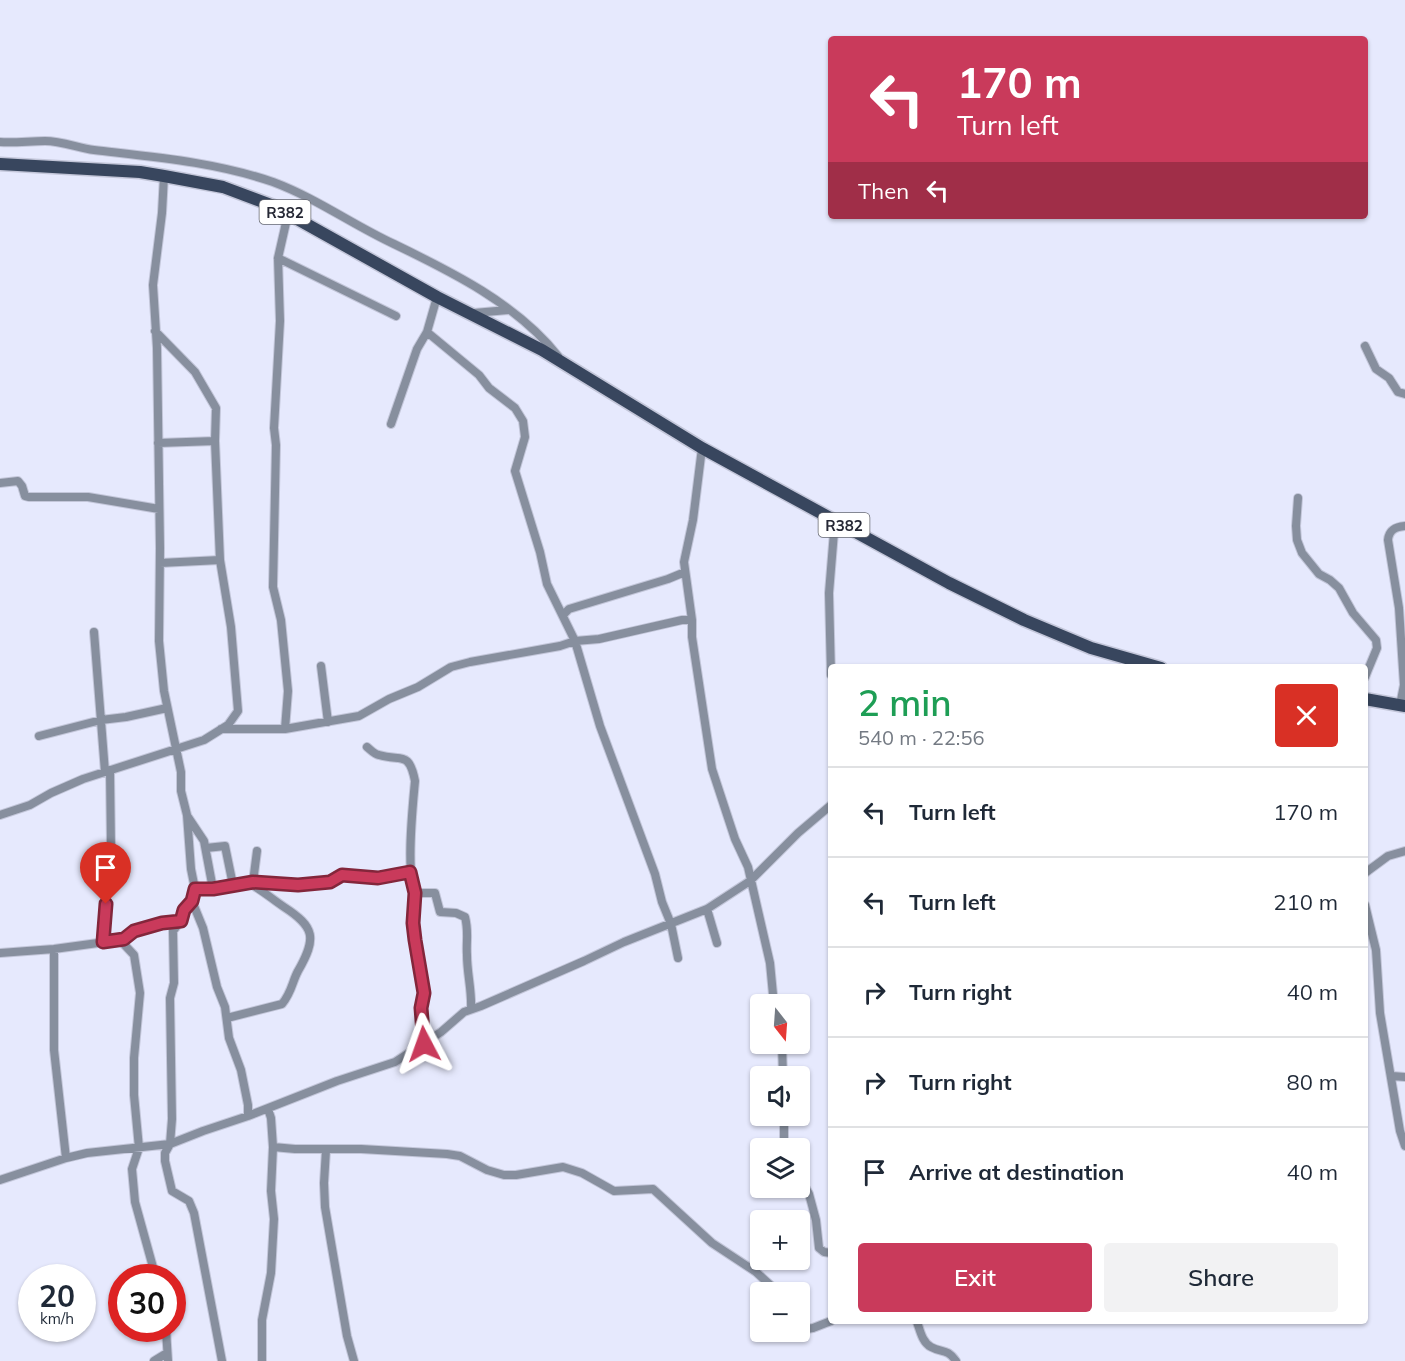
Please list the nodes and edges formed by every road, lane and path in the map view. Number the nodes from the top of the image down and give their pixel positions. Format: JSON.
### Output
{"nodes":[{"id":1,"x":0,"y":142,"type":"edge"},
{"id":2,"x":0,"y":164,"type":"edge"},
{"id":3,"x":164,"y":176,"type":"junction"},
{"id":4,"x":288,"y":214,"type":"junction"},
{"id":5,"x":278,"y":258,"type":"junction"},
{"id":6,"x":436,"y":297,"type":"junction"},
{"id":7,"x":508,"y":310,"type":"junction"},
{"id":8,"x":465,"y":312,"type":"junction"},
{"id":9,"x":396,"y":316,"type":"dead end"},
{"id":10,"x":155,"y":331,"type":"junction"},
{"id":11,"x":427,"y":332,"type":"junction"},
{"id":12,"x":1365,"y":346,"type":"dead end"},
{"id":13,"x":563,"y":363,"type":"junction"},
{"id":14,"x":1405,"y":394,"type":"edge"},
{"id":15,"x":391,"y":424,"type":"dead end"},
{"id":16,"x":215,"y":441,"type":"junction"},
{"id":17,"x":158,"y":443,"type":"junction"},
{"id":18,"x":702,"y":448,"type":"junction"},
{"id":19,"x":0,"y":483,"type":"edge"},
{"id":20,"x":1298,"y":498,"type":"dead end"},
{"id":21,"x":159,"y":509,"type":"junction"},
{"id":22,"x":835,"y":520,"type":"junction"},
{"id":23,"x":1405,"y":526,"type":"edge"},
{"id":24,"x":220,"y":560,"type":"junction"},
{"id":25,"x":160,"y":563,"type":"junction"},
{"id":26,"x":685,"y":572,"type":"junction"},
{"id":27,"x":563,"y":615,"type":"junction"},
{"id":28,"x":692,"y":620,"type":"junction"},
{"id":29,"x":1402,"y":620,"type":"edge"},
{"id":30,"x":94,"y":632,"type":"dead end"},
{"id":31,"x":575,"y":641,"type":"junction"},
{"id":32,"x":831,"y":664,"type":"edge"},
{"id":33,"x":1147,"y":664,"type":"edge"},
{"id":34,"x":321,"y":666,"type":"dead end"},
{"id":35,"x":1368,"y":670,"type":"edge"},
{"id":36,"x":1368,"y":700,"type":"edge"},
{"id":37,"x":1402,"y":706,"type":"edge"},
{"id":38,"x":167,"y":708,"type":"junction"},
{"id":39,"x":101,"y":720,"type":"junction"},
{"id":40,"x":328,"y":722,"type":"junction"},
{"id":41,"x":219,"y":729,"type":"junction"},
{"id":42,"x":285,"y":729,"type":"junction"},
{"id":43,"x":39,"y":736,"type":"dead end"},
{"id":44,"x":367,"y":747,"type":"dead end"},
{"id":45,"x":177,"y":750,"type":"junction"},
{"id":46,"x":108,"y":771,"type":"junction"},
{"id":47,"x":828,"y":808,"type":"edge"},
{"id":48,"x":0,"y":815,"type":"edge"},
{"id":49,"x":187,"y":816,"type":"junction"},
{"id":50,"x":206,"y":848,"type":"junction"},
{"id":51,"x":257,"y":850,"type":"dead end"},
{"id":52,"x":1405,"y":851,"type":"edge"},
{"id":53,"x":1368,"y":871,"type":"edge"},
{"id":54,"x":410,"y":872,"type":"junction"},
{"id":55,"x":750,"y":881,"type":"junction"},
{"id":56,"x":251,"y":882,"type":"junction"},
{"id":57,"x":233,"y":885,"type":"junction"},
{"id":58,"x":195,"y":889,"type":"junction"},
{"id":59,"x":213,"y":889,"type":"junction"},
{"id":60,"x":415,"y":893,"type":"junction"},
{"id":61,"x":192,"y":901,"type":"junction"},
{"id":62,"x":707,"y":909,"type":"junction"},
{"id":63,"x":1368,"y":918,"type":"edge"},
{"id":64,"x":181,"y":921,"type":"junction"},
{"id":65,"x":671,"y":924,"type":"junction"},
{"id":66,"x":120,"y":940,"type":"junction"},
{"id":67,"x":103,"y":942,"type":"junction"},
{"id":68,"x":717,"y":943,"type":"dead end"},
{"id":69,"x":54,"y":949,"type":"junction"},
{"id":70,"x":0,"y":953,"type":"edge"},
{"id":71,"x":678,"y":958,"type":"dead end"},
{"id":72,"x":773,"y":994,"type":"edge"},
{"id":73,"x":471,"y":1009,"type":"junction"},
{"id":74,"x":226,"y":1018,"type":"junction"},
{"id":75,"x":424,"y":1044,"type":"junction"},
{"id":76,"x":1392,"y":1076,"type":"junction"},
{"id":77,"x":1405,"y":1077,"type":"edge"},
{"id":78,"x":268,"y":1109,"type":"junction"},
{"id":79,"x":248,"y":1116,"type":"junction"},
{"id":80,"x":170,"y":1144,"type":"junction"},
{"id":81,"x":1405,"y":1146,"type":"edge"},
{"id":82,"x":273,"y":1147,"type":"junction"},
{"id":83,"x":139,"y":1148,"type":"junction"},
{"id":84,"x":326,"y":1150,"type":"junction"},
{"id":85,"x":66,"y":1158,"type":"junction"},
{"id":86,"x":0,"y":1180,"type":"edge"},
{"id":87,"x":810,"y":1198,"type":"edge"},
{"id":88,"x":828,"y":1253,"type":"edge"},
{"id":89,"x":152,"y":1264,"type":"edge"},
{"id":90,"x":767,"y":1282,"type":"edge"},
{"id":91,"x":828,"y":1322,"type":"edge"},
{"id":92,"x":918,"y":1324,"type":"edge"},
{"id":93,"x":810,"y":1328,"type":"edge"},
{"id":94,"x":167,"y":1342,"type":"edge"},
{"id":95,"x":168,"y":1357,"type":"edge"},
{"id":96,"x":154,"y":1361,"type":"edge"},
{"id":97,"x":222,"y":1361,"type":"edge"},
{"id":98,"x":262,"y":1361,"type":"edge"},
{"id":99,"x":354,"y":1361,"type":"edge"},
{"id":100,"x":956,"y":1361,"type":"edge"}],
"edges":[{"from":1,"to":7,"type":"street"},
{"from":2,"to":3,"type":"main road","number":"R382"},
{"from":3,"to":4,"type":"main road","number":"R382"},
{"from":3,"to":10,"type":"street"},
{"from":4,"to":5,"type":"street"},
{"from":4,"to":6,"type":"main road","number":"R382"},
{"from":5,"to":9,"type":"street"},
{"from":5,"to":42,"type":"street"},
{"from":6,"to":8,"type":"main road","number":"R382"},
{"from":6,"to":11,"type":"street"},
{"from":7,"to":8,"type":"street"},
{"from":7,"to":13,"type":"street"},
{"from":8,"to":13,"type":"main road","number":"R382"},
{"from":10,"to":16,"type":"street"},
{"from":10,"to":17,"type":"street"},
{"from":11,"to":15,"type":"street"},
{"from":11,"to":27,"type":"street"},
{"from":12,"to":14,"type":"street"},
{"from":13,"to":18,"type":"main road","number":"R382"},
{"from":16,"to":17,"type":"street"},
{"from":16,"to":24,"type":"street"},
{"from":17,"to":21,"type":"street"},
{"from":18,"to":22,"type":"main road","number":"R382"},
{"from":18,"to":26,"type":"street"},
{"from":19,"to":21,"type":"street"},
{"from":20,"to":35,"type":"street"},
{"from":21,"to":25,"type":"street"},
{"from":22,"to":32,"type":"street"},
{"from":22,"to":33,"type":"main road","number":"R382"},
{"from":23,"to":29,"type":"street"},
{"from":24,"to":25,"type":"street"},
{"from":24,"to":41,"type":"street"},
{"from":25,"to":38,"type":"street"},
{"from":26,"to":27,"type":"street"},
{"from":26,"to":28,"type":"street"},
{"from":27,"to":31,"type":"street"},
{"from":28,"to":31,"type":"street"},
{"from":28,"to":55,"type":"street"},
{"from":29,"to":37,"type":"street"},
{"from":30,"to":39,"type":"street"},
{"from":31,"to":40,"type":"street"},
{"from":31,"to":65,"type":"street"},
{"from":34,"to":40,"type":"street"},
{"from":36,"to":37,"type":"main road"},
{"from":38,"to":39,"type":"street"},
{"from":38,"to":45,"type":"street"},
{"from":39,"to":43,"type":"street"},
{"from":39,"to":46,"type":"street"},
{"from":40,"to":42,"type":"street"},
{"from":41,"to":42,"type":"street"},
{"from":41,"to":45,"type":"street"},
{"from":44,"to":54,"type":"street"},
{"from":45,"to":46,"type":"street"},
{"from":45,"to":49,"type":"street"},
{"from":46,"to":48,"type":"street"},
{"from":46,"to":67,"type":"street"},
{"from":47,"to":55,"type":"street"},
{"from":49,"to":50,"type":"street"},
{"from":49,"to":58,"type":"street"},
{"from":50,"to":57,"type":"street"},
{"from":50,"to":59,"type":"street"},
{"from":51,"to":56,"type":"street"},
{"from":52,"to":53,"type":"street"},
{"from":54,"to":56,"type":"street"},
{"from":54,"to":60,"type":"street"},
{"from":55,"to":62,"type":"street"},
{"from":55,"to":72,"type":"street"},
{"from":56,"to":57,"type":"street"},
{"from":56,"to":74,"type":"street"},
{"from":57,"to":59,"type":"street"},
{"from":58,"to":59,"type":"street"},
{"from":58,"to":61,"type":"street"},
{"from":60,"to":73,"type":"street"},
{"from":60,"to":75,"type":"street"},
{"from":61,"to":64,"type":"street"},
{"from":61,"to":74,"type":"street"},
{"from":62,"to":65,"type":"street"},
{"from":62,"to":68,"type":"street"},
{"from":63,"to":76,"type":"street"},
{"from":64,"to":66,"type":"street"},
{"from":64,"to":80,"type":"street"},
{"from":65,"to":71,"type":"street"},
{"from":65,"to":73,"type":"street"},
{"from":66,"to":67,"type":"street"},
{"from":66,"to":83,"type":"street"},
{"from":67,"to":69,"type":"street"},
{"from":69,"to":70,"type":"street"},
{"from":69,"to":85,"type":"street"},
{"from":73,"to":75,"type":"street"},
{"from":74,"to":79,"type":"street"},
{"from":75,"to":78,"type":"street"},
{"from":76,"to":77,"type":"street"},
{"from":76,"to":81,"type":"street"},
{"from":78,"to":79,"type":"street"},
{"from":78,"to":82,"type":"street"},
{"from":79,"to":80,"type":"street"},
{"from":80,"to":83,"type":"street"},
{"from":80,"to":97,"type":"street"},
{"from":82,"to":84,"type":"street"},
{"from":82,"to":98,"type":"street"},
{"from":83,"to":85,"type":"street"},
{"from":83,"to":89,"type":"street"},
{"from":84,"to":90,"type":"street"},
{"from":84,"to":99,"type":"street"},
{"from":85,"to":86,"type":"street"},
{"from":87,"to":88,"type":"street"},
{"from":91,"to":93,"type":"street"},
{"from":92,"to":100,"type":"street"},
{"from":94,"to":95,"type":"street"},
{"from":95,"to":96,"type":"street"}]}
